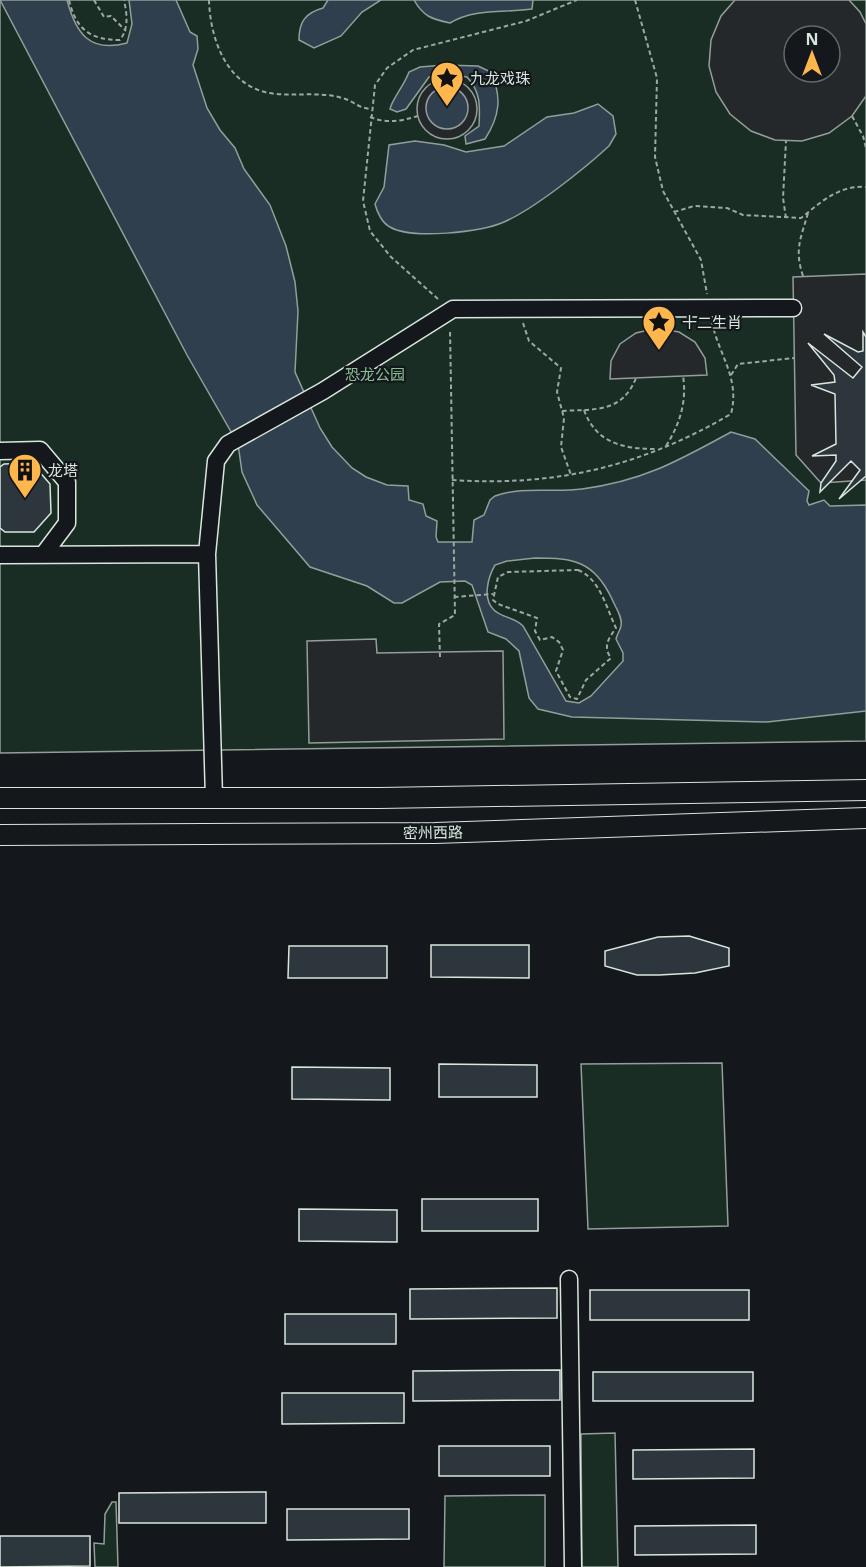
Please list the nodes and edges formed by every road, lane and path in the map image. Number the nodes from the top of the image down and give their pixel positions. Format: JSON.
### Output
{"nodes":[{"id":1,"x":69,"y":0,"type":"edge"},
{"id":2,"x":94,"y":0,"type":"edge"},
{"id":3,"x":124,"y":0,"type":"edge"},
{"id":4,"x":209,"y":0,"type":"edge"},
{"id":5,"x":577,"y":0,"type":"edge"},
{"id":6,"x":635,"y":0,"type":"edge"},
{"id":7,"x":126,"y":31,"type":"junction"},
{"id":8,"x":372,"y":109,"type":"junction"},
{"id":9,"x":418,"y":116,"type":"dead end"},
{"id":10,"x":370,"y":117,"type":"junction"},
{"id":11,"x":852,"y":117,"type":"dead end"},
{"id":12,"x":786,"y":141,"type":"dead end"},
{"id":13,"x":866,"y":148,"type":"edge"},
{"id":14,"x":866,"y":187,"type":"edge"},
{"id":15,"x":674,"y":213,"type":"junction"},
{"id":16,"x":808,"y":213,"type":"junction"},
{"id":17,"x":786,"y":218,"type":"junction"},
{"id":18,"x":802,"y":276,"type":"dead end"},
{"id":19,"x":793,"y":308,"type":"dead end"},
{"id":20,"x":519,"y":309,"type":"junction"},
{"id":21,"x":709,"y":309,"type":"junction"},
{"id":22,"x":450,"y":311,"type":"junction"},
{"id":23,"x":794,"y":358,"type":"dead end"},
{"id":24,"x":731,"y":375,"type":"junction"},
{"id":25,"x":683,"y":376,"type":"dead end"},
{"id":26,"x":636,"y":378,"type":"dead end"},
{"id":27,"x":584,"y":410,"type":"junction"},
{"id":28,"x":562,"y":411,"type":"junction"},
{"id":29,"x":666,"y":446,"type":"junction"},
{"id":30,"x":658,"y":449,"type":"junction"},
{"id":31,"x":0,"y":451,"type":"edge"},
{"id":32,"x":571,"y":476,"type":"junction"},
{"id":33,"x":452,"y":480,"type":"junction"},
{"id":34,"x":207,"y":554,"type":"junction"},
{"id":35,"x":0,"y":555,"type":"edge"},
{"id":36,"x":43,"y":555,"type":"junction"},
{"id":37,"x":492,"y":594,"type":"junction"},
{"id":38,"x":454,"y":595,"type":"junction"},
{"id":39,"x":440,"y":657,"type":"dead end"},
{"id":40,"x":866,"y":790,"type":"edge"},
{"id":41,"x":0,"y":798,"type":"edge"},
{"id":42,"x":214,"y":798,"type":"junction"},
{"id":43,"x":866,"y":818,"type":"edge"},
{"id":44,"x":0,"y":835,"type":"edge"},
{"id":45,"x":569,"y":1280,"type":"dead end"},
{"id":46,"x":573,"y":1567,"type":"edge"}],
"edges":[{"from":1,"to":7,"type":"path"},
{"from":2,"to":7,"type":"path"},
{"from":3,"to":7,"type":"path"},
{"from":4,"to":8,"type":"path"},
{"from":5,"to":8,"type":"path"},
{"from":6,"to":15,"type":"path"},
{"from":8,"to":10,"type":"path"},
{"from":9,"to":10,"type":"path"},
{"from":10,"to":22,"type":"path"},
{"from":11,"to":13,"type":"path"},
{"from":12,"to":17,"type":"path"},
{"from":14,"to":16,"type":"path"},
{"from":15,"to":17,"type":"path"},
{"from":15,"to":21,"type":"path"},
{"from":16,"to":17,"type":"path"},
{"from":16,"to":18,"type":"path"},
{"from":19,"to":21,"type":"street"},
{"from":20,"to":21,"type":"street"},
{"from":20,"to":22,"type":"street"},
{"from":20,"to":28,"type":"path"},
{"from":21,"to":24,"type":"path"},
{"from":22,"to":33,"type":"path"},
{"from":22,"to":34,"type":"street"},
{"from":23,"to":24,"type":"path"},
{"from":24,"to":29,"type":"path"},
{"from":25,"to":29,"type":"path"},
{"from":26,"to":27,"type":"path"},
{"from":27,"to":28,"type":"path"},
{"from":27,"to":30,"type":"path"},
{"from":28,"to":32,"type":"path"},
{"from":29,"to":30,"type":"path"},
{"from":30,"to":32,"type":"path"},
{"from":31,"to":36,"type":"street"},
{"from":32,"to":33,"type":"path"},
{"from":33,"to":38,"type":"path"},
{"from":34,"to":36,"type":"street"},
{"from":34,"to":42,"type":"street"},
{"from":35,"to":36,"type":"street"},
{"from":37,"to":37,"type":"path"},
{"from":37,"to":38,"type":"path"},
{"from":38,"to":39,"type":"path"},
{"from":40,"to":42,"type":"main road"},
{"from":41,"to":42,"type":"main road"},
{"from":43,"to":44,"type":"main road","name":"密州西路"},
{"from":45,"to":46,"type":"street"}]}
